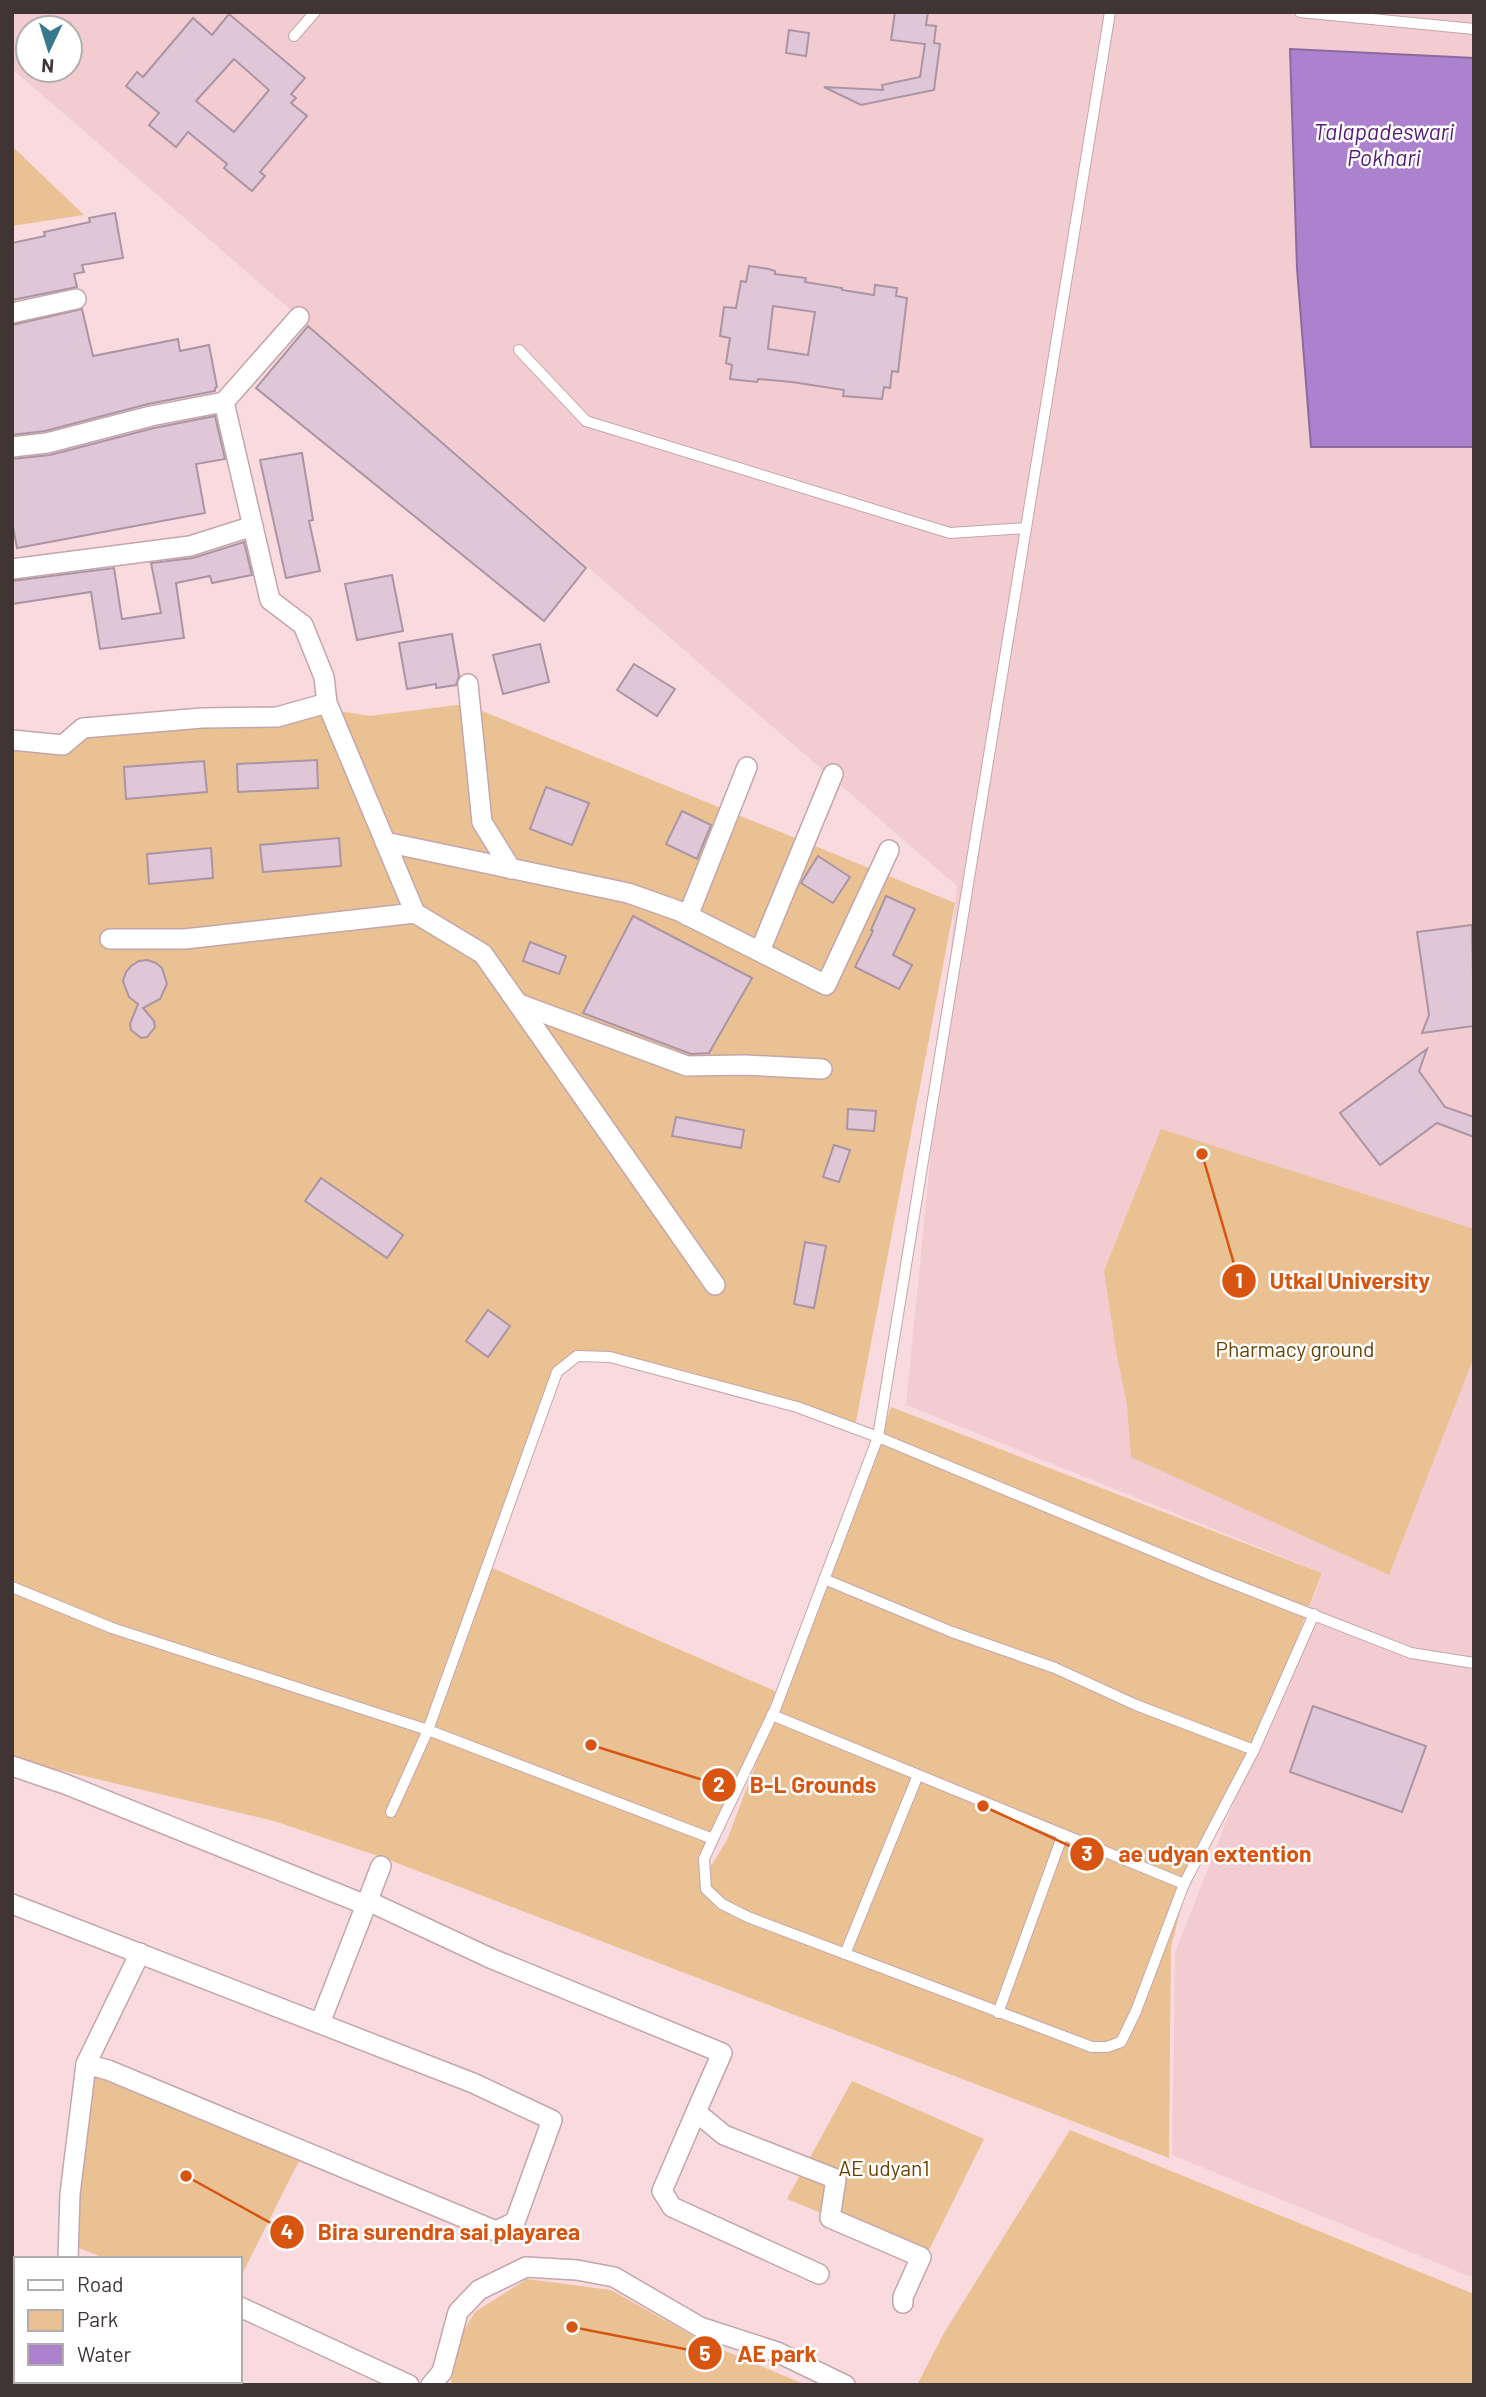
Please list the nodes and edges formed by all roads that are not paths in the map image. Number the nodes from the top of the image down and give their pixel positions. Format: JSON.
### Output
{"nodes":[{"id":1,"x":315,"y":12,"type":"edge"},
{"id":2,"x":1110,"y":12,"type":"edge"},
{"id":3,"x":1300,"y":12,"type":"edge"},
{"id":4,"x":1474,"y":29,"type":"edge"},
{"id":5,"x":294,"y":37,"type":"dead end"},
{"id":6,"x":76,"y":299,"type":"dead end"},
{"id":7,"x":12,"y":313,"type":"edge"},
{"id":8,"x":299,"y":317,"type":"dead end"},
{"id":9,"x":519,"y":350,"type":"dead end"},
{"id":10,"x":223,"y":402,"type":"junction"},
{"id":11,"x":12,"y":447,"type":"edge"},
{"id":12,"x":253,"y":526,"type":"junction"},
{"id":13,"x":1026,"y":528,"type":"junction"},
{"id":14,"x":12,"y":569,"type":"edge"},
{"id":15,"x":468,"y":684,"type":"dead end"},
{"id":16,"x":327,"y":703,"type":"junction"},
{"id":17,"x":12,"y":740,"type":"edge"},
{"id":18,"x":747,"y":767,"type":"dead end"},
{"id":19,"x":833,"y":774,"type":"dead end"},
{"id":20,"x":385,"y":842,"type":"junction"},
{"id":21,"x":889,"y":850,"type":"dead end"},
{"id":22,"x":511,"y":869,"type":"junction"},
{"id":23,"x":415,"y":913,"type":"junction"},
{"id":24,"x":688,"y":916,"type":"junction"},
{"id":25,"x":110,"y":939,"type":"dead end"},
{"id":26,"x":760,"y":951,"type":"junction"},
{"id":27,"x":519,"y":1004,"type":"junction"},
{"id":28,"x":822,"y":1069,"type":"dead end"},
{"id":29,"x":715,"y":1285,"type":"dead end"},
{"id":30,"x":878,"y":1437,"type":"junction"},
{"id":31,"x":824,"y":1580,"type":"junction"},
{"id":32,"x":12,"y":1587,"type":"edge"},
{"id":33,"x":1314,"y":1615,"type":"junction"},
{"id":34,"x":1474,"y":1663,"type":"edge"},
{"id":35,"x":772,"y":1715,"type":"junction"},
{"id":36,"x":428,"y":1730,"type":"junction"},
{"id":37,"x":1254,"y":1751,"type":"junction"},
{"id":38,"x":12,"y":1766,"type":"edge"},
{"id":39,"x":918,"y":1775,"type":"junction"},
{"id":40,"x":391,"y":1812,"type":"dead end"},
{"id":41,"x":1063,"y":1834,"type":"junction"},
{"id":42,"x":713,"y":1839,"type":"junction"},
{"id":43,"x":381,"y":1866,"type":"dead end"},
{"id":44,"x":1184,"y":1884,"type":"junction"},
{"id":45,"x":367,"y":1903,"type":"junction"},
{"id":46,"x":12,"y":1904,"type":"edge"},
{"id":47,"x":140,"y":1953,"type":"junction"},
{"id":48,"x":845,"y":1954,"type":"junction"},
{"id":49,"x":998,"y":2013,"type":"junction"},
{"id":50,"x":320,"y":2024,"type":"junction"},
{"id":51,"x":86,"y":2064,"type":"junction"},
{"id":52,"x":696,"y":2112,"type":"junction"},
{"id":53,"x":68,"y":2257,"type":"edge"},
{"id":54,"x":819,"y":2274,"type":"dead end"},
{"id":55,"x":903,"y":2303,"type":"dead end"},
{"id":56,"x":242,"y":2308,"type":"edge"},
{"id":57,"x":409,"y":2385,"type":"edge"},
{"id":58,"x":431,"y":2385,"type":"edge"},
{"id":59,"x":845,"y":2385,"type":"edge"}],
"edges":[{"from":1,"to":5,"type":"lane"},
{"from":2,"to":13,"type":"lane"},
{"from":3,"to":4,"type":"lane"},
{"from":6,"to":7,"type":"street"},
{"from":8,"to":10,"type":"street"},
{"from":9,"to":13,"type":"lane"},
{"from":10,"to":11,"type":"street"},
{"from":10,"to":12,"type":"street"},
{"from":12,"to":14,"type":"street"},
{"from":12,"to":16,"type":"street"},
{"from":13,"to":30,"type":"lane"},
{"from":15,"to":22,"type":"street"},
{"from":16,"to":17,"type":"street"},
{"from":16,"to":20,"type":"street"},
{"from":18,"to":24,"type":"street"},
{"from":19,"to":26,"type":"street"},
{"from":20,"to":22,"type":"street"},
{"from":20,"to":23,"type":"street"},
{"from":21,"to":26,"type":"street"},
{"from":22,"to":24,"type":"street"},
{"from":23,"to":25,"type":"street"},
{"from":23,"to":27,"type":"street"},
{"from":24,"to":26,"type":"street"},
{"from":27,"to":28,"type":"street"},
{"from":27,"to":29,"type":"street"},
{"from":30,"to":31,"type":"lane"},
{"from":30,"to":33,"type":"lane"},
{"from":30,"to":36,"type":"lane"},
{"from":31,"to":35,"type":"lane"},
{"from":31,"to":37,"type":"lane"},
{"from":32,"to":36,"type":"lane"},
{"from":33,"to":34,"type":"lane"},
{"from":33,"to":37,"type":"lane"},
{"from":35,"to":39,"type":"lane"},
{"from":35,"to":42,"type":"lane"},
{"from":36,"to":40,"type":"lane"},
{"from":36,"to":42,"type":"lane"},
{"from":37,"to":44,"type":"lane"},
{"from":38,"to":45,"type":"street"},
{"from":39,"to":41,"type":"lane"},
{"from":39,"to":48,"type":"lane"},
{"from":41,"to":44,"type":"lane"},
{"from":41,"to":49,"type":"lane"},
{"from":42,"to":48,"type":"lane"},
{"from":43,"to":45,"type":"street"},
{"from":44,"to":49,"type":"lane"},
{"from":45,"to":50,"type":"street"},
{"from":45,"to":52,"type":"street"},
{"from":46,"to":47,"type":"street"},
{"from":47,"to":50,"type":"street"},
{"from":47,"to":51,"type":"street"},
{"from":48,"to":49,"type":"lane"},
{"from":50,"to":51,"type":"street"},
{"from":51,"to":53,"type":"street"},
{"from":52,"to":54,"type":"street"},
{"from":52,"to":55,"type":"street"},
{"from":56,"to":57,"type":"street"},
{"from":58,"to":59,"type":"street"}]}
